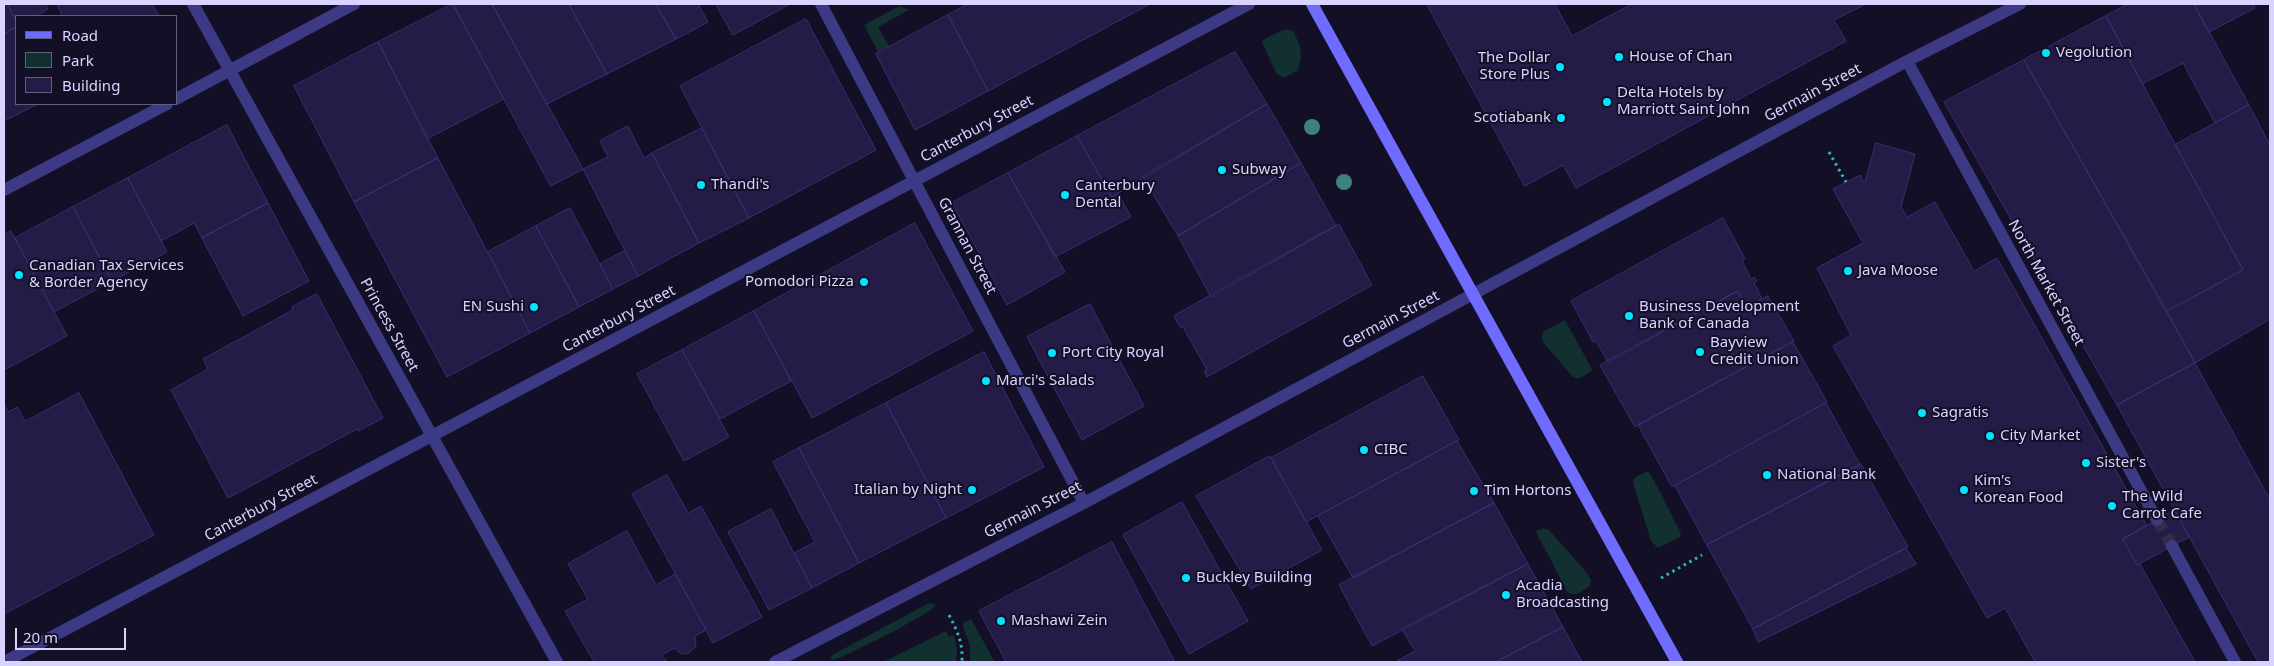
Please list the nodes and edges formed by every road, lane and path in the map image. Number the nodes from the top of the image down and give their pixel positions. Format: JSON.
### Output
{"nodes":[{"id":1,"x":192,"y":4,"type":"edge"},
{"id":2,"x":354,"y":4,"type":"edge"},
{"id":3,"x":821,"y":4,"type":"edge"},
{"id":4,"x":1248,"y":4,"type":"edge"},
{"id":5,"x":1312,"y":4,"type":"edge"},
{"id":6,"x":2020,"y":4,"type":"edge"},
{"id":7,"x":1907,"y":61,"type":"junction"},
{"id":8,"x":229,"y":70,"type":"junction"},
{"id":9,"x":178,"y":98,"type":"edge"},
{"id":10,"x":165,"y":105,"type":"edge"},
{"id":11,"x":1829,"y":152,"type":"dead end"},
{"id":12,"x":914,"y":181,"type":"junction"},
{"id":13,"x":1846,"y":182,"type":"dead end"},
{"id":14,"x":4,"y":190,"type":"edge"},
{"id":15,"x":1473,"y":294,"type":"junction"},
{"id":16,"x":432,"y":436,"type":"junction"},
{"id":17,"x":1084,"y":503,"type":"junction"},
{"id":18,"x":2157,"y":520,"type":"tunnel mouth"},
{"id":19,"x":2172,"y":546,"type":"tunnel mouth"},
{"id":20,"x":1702,"y":555,"type":"dead end"},
{"id":21,"x":1657,"y":580,"type":"dead end"},
{"id":22,"x":949,"y":615,"type":"dead end"},
{"id":23,"x":4,"y":662,"type":"edge"},
{"id":24,"x":557,"y":662,"type":"edge"},
{"id":25,"x":775,"y":662,"type":"edge"},
{"id":26,"x":962,"y":662,"type":"edge"},
{"id":27,"x":1676,"y":662,"type":"edge"},
{"id":28,"x":2235,"y":662,"type":"edge"}],
"edges":[{"from":1,"to":8,"type":"street","name":"Princess Street"},
{"from":2,"to":8,"type":"street"},
{"from":3,"to":12,"type":"street","name":"Grannan Street"},
{"from":4,"to":12,"type":"street","name":"Canterbury Street"},
{"from":5,"to":15,"type":"street"},
{"from":6,"to":7,"type":"street","name":"Germain Street"},
{"from":7,"to":15,"type":"street","name":"Germain Street"},
{"from":7,"to":18,"type":"street","name":"North Market Street"},
{"from":8,"to":9,"type":"street"},
{"from":8,"to":16,"type":"street","name":"Princess Street"},
{"from":10,"to":14,"type":"street"},
{"from":11,"to":13,"type":"path"},
{"from":12,"to":16,"type":"street","name":"Canterbury Street"},
{"from":12,"to":17,"type":"street","name":"Grannan Street"},
{"from":15,"to":17,"type":"street","name":"Germain Street"},
{"from":15,"to":27,"type":"street"},
{"from":16,"to":23,"type":"street","name":"Canterbury Street"},
{"from":16,"to":24,"type":"street","name":"Princess Street"},
{"from":17,"to":25,"type":"street","name":"Germain Street"},
{"from":19,"to":28,"type":"street"},
{"from":20,"to":21,"type":"path"},
{"from":22,"to":26,"type":"path"}]}
